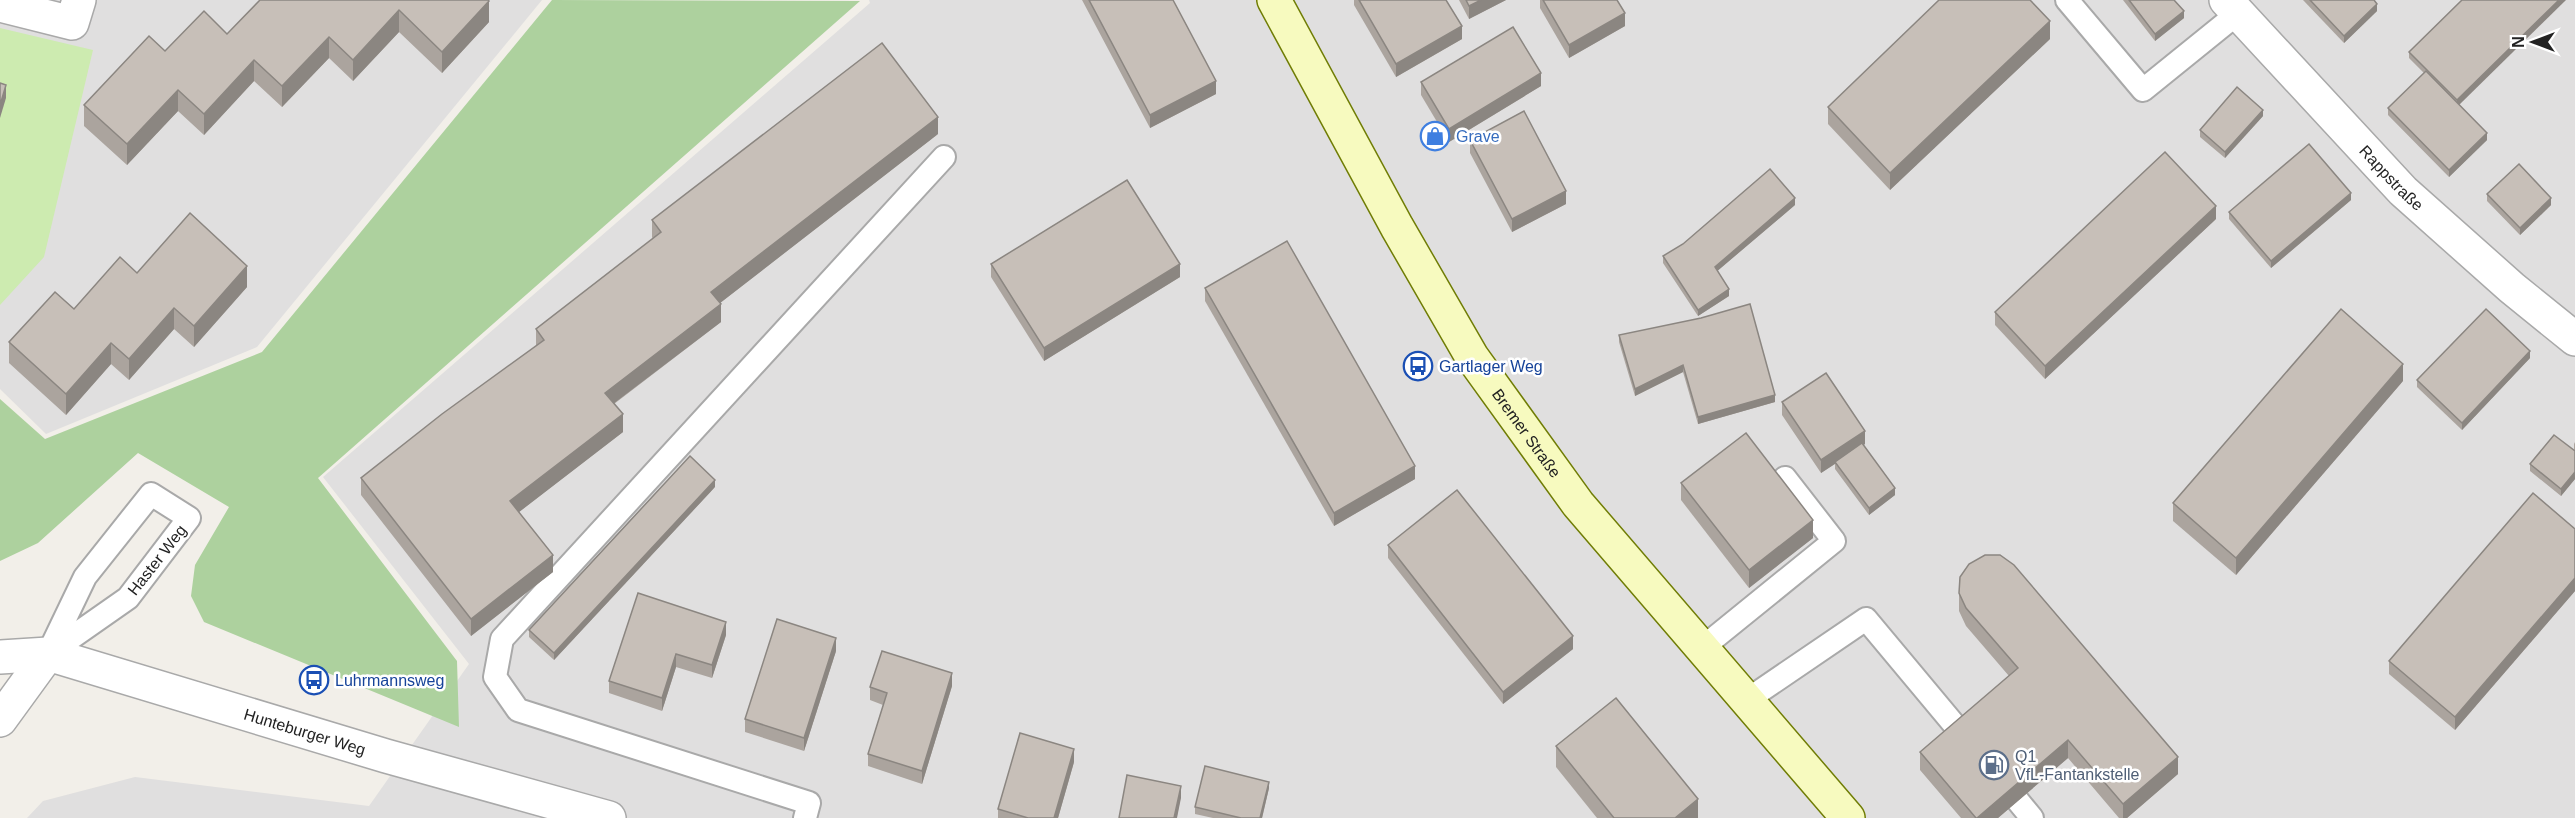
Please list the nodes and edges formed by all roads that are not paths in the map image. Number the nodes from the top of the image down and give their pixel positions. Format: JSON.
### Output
{"nodes":[{"id":1,"x":80,"y":0,"type":"edge"},
{"id":2,"x":1275,"y":0,"type":"edge"},
{"id":3,"x":2067,"y":0,"type":"edge"},
{"id":4,"x":0,"y":5,"type":"edge"},
{"id":5,"x":2232,"y":7,"type":"edge"},
{"id":6,"x":944,"y":157,"type":"dead end"},
{"id":7,"x":2575,"y":339,"type":"edge"},
{"id":8,"x":1785,"y":478,"type":"dead end"},
{"id":9,"x":1702,"y":648,"type":"junction"},
{"id":10,"x":48,"y":654,"type":"junction"},
{"id":11,"x":0,"y":657,"type":"edge"},
{"id":12,"x":1747,"y":700,"type":"junction"},
{"id":13,"x":0,"y":720,"type":"edge"},
{"id":14,"x":1962,"y":734,"type":"edge"},
{"id":15,"x":609,"y":818,"type":"edge"},
{"id":16,"x":806,"y":818,"type":"edge"},
{"id":17,"x":1848,"y":818,"type":"edge"}],
"edges":[{"from":1,"to":4,"type":"street"},
{"from":2,"to":9,"type":"main road","name":"Bremer Straße"},
{"from":3,"to":5,"type":"lane"},
{"from":5,"to":7,"type":"street","name":"Rappstraße"},
{"from":6,"to":16,"type":"lane"},
{"from":8,"to":9,"type":"lane"},
{"from":9,"to":12,"type":"main road","name":"Bremer Straße"},
{"from":10,"to":10,"type":"lane","name":"Haster Weg"},
{"from":10,"to":11,"type":"street","name":"Hunteburger Weg"},
{"from":10,"to":13,"type":"street","name":"Haster Weg"},
{"from":10,"to":15,"type":"street","name":"Hunteburger Weg"},
{"from":12,"to":14,"type":"lane"},
{"from":12,"to":17,"type":"main road","name":"Bremer Straße"}]}
